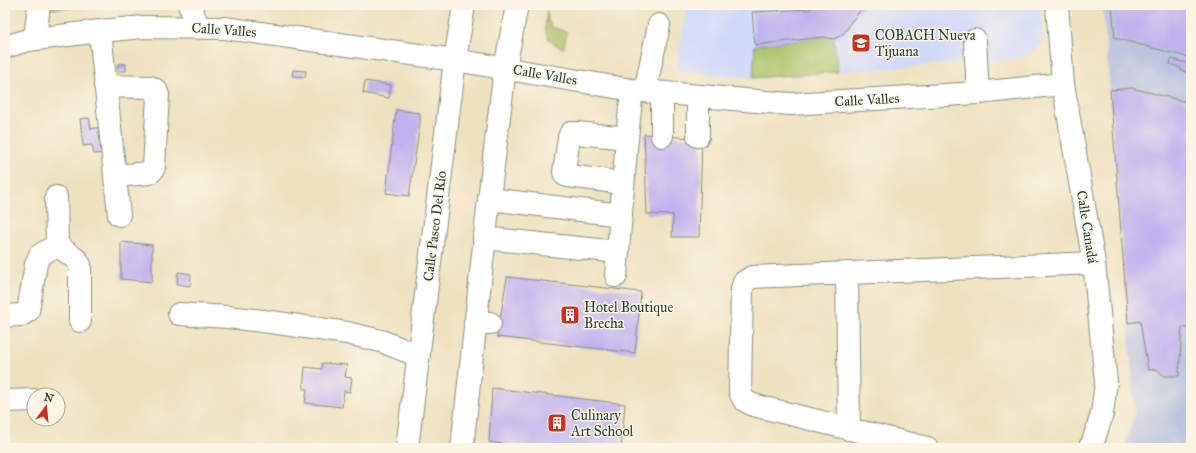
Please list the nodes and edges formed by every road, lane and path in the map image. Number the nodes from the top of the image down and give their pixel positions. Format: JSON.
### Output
{"nodes":[{"id":1,"x":38,"y":5,"type":"edge"},
{"id":2,"x":189,"y":5,"type":"edge"},
{"id":3,"x":464,"y":5,"type":"edge"},
{"id":4,"x":517,"y":5,"type":"edge"},
{"id":5,"x":1057,"y":5,"type":"edge"},
{"id":6,"x":660,"y":25,"type":"dead end"},
{"id":7,"x":199,"y":28,"type":"junction"},
{"id":8,"x":100,"y":31,"type":"junction"},
{"id":9,"x":5,"y":37,"type":"edge"},
{"id":10,"x":31,"y":39,"type":"junction"},
{"id":11,"x":975,"y":40,"type":"dead end"},
{"id":12,"x":5,"y":46,"type":"edge"},
{"id":13,"x":455,"y":60,"type":"junction"},
{"id":14,"x":505,"y":68,"type":"junction"},
{"id":15,"x":1063,"y":84,"type":"junction"},
{"id":16,"x":105,"y":86,"type":"junction"},
{"id":17,"x":646,"y":91,"type":"junction"},
{"id":18,"x":978,"y":94,"type":"junction"},
{"id":19,"x":698,"y":96,"type":"junction"},
{"id":20,"x":662,"y":136,"type":"dead end"},
{"id":21,"x":698,"y":136,"type":"dead end"},
{"id":22,"x":627,"y":138,"type":"junction"},
{"id":23,"x":115,"y":176,"type":"junction"},
{"id":24,"x":623,"y":183,"type":"junction"},
{"id":25,"x":56,"y":197,"type":"dead end"},
{"id":26,"x":489,"y":199,"type":"junction"},
{"id":27,"x":119,"y":215,"type":"dead end"},
{"id":28,"x":621,"y":215,"type":"junction"},
{"id":29,"x":484,"y":238,"type":"junction"},
{"id":30,"x":57,"y":245,"type":"junction"},
{"id":31,"x":618,"y":252,"type":"junction"},
{"id":32,"x":1094,"y":264,"type":"junction"},
{"id":33,"x":847,"y":273,"type":"junction"},
{"id":34,"x":616,"y":276,"type":"dead end"},
{"id":35,"x":180,"y":314,"type":"dead end"},
{"id":36,"x":5,"y":316,"type":"edge"},
{"id":37,"x":80,"y":321,"type":"dead end"},
{"id":38,"x":419,"y":356,"type":"junction"},
{"id":39,"x":26,"y":400,"type":"edge"},
{"id":40,"x":5,"y":401,"type":"edge"},
{"id":41,"x":849,"y":429,"type":"junction"},
{"id":42,"x":407,"y":448,"type":"edge"},
{"id":43,"x":462,"y":448,"type":"edge"},
{"id":44,"x":927,"y":448,"type":"edge"},
{"id":45,"x":1089,"y":448,"type":"edge"}],
"edges":[{"from":1,"to":10,"type":"street"},
{"from":2,"to":7,"type":"street"},
{"from":3,"to":13,"type":"street","name":"Calle Paseo Del Río"},
{"from":4,"to":14,"type":"street"},
{"from":5,"to":15,"type":"street","name":"Calle Canadá"},
{"from":6,"to":17,"type":"street"},
{"from":7,"to":8,"type":"street","name":"Calle Valles"},
{"from":7,"to":13,"type":"street","name":"Calle Valles"},
{"from":8,"to":10,"type":"street","name":"Calle Valles"},
{"from":8,"to":16,"type":"street"},
{"from":9,"to":10,"type":"street","name":"Calle Valles"},
{"from":10,"to":12,"type":"street","name":"Calle Valles"},
{"from":11,"to":18,"type":"street"},
{"from":13,"to":14,"type":"street","name":"Calle Valles"},
{"from":13,"to":38,"type":"street","name":"Calle Paseo Del Río"},
{"from":14,"to":17,"type":"street","name":"Calle Valles"},
{"from":14,"to":26,"type":"street"},
{"from":15,"to":18,"type":"street","name":"Calle Valles"},
{"from":15,"to":32,"type":"street","name":"Calle Canadá"},
{"from":16,"to":23,"type":"street"},
{"from":16,"to":23,"type":"street"},
{"from":17,"to":19,"type":"street","name":"Calle Valles"},
{"from":17,"to":20,"type":"street"},
{"from":17,"to":22,"type":"street"},
{"from":18,"to":19,"type":"street","name":"Calle Valles"},
{"from":19,"to":21,"type":"street"},
{"from":22,"to":24,"type":"street"},
{"from":22,"to":24,"type":"street"},
{"from":23,"to":27,"type":"street"},
{"from":24,"to":28,"type":"street"},
{"from":25,"to":30,"type":"street"},
{"from":26,"to":28,"type":"street"},
{"from":26,"to":29,"type":"street"},
{"from":28,"to":31,"type":"street"},
{"from":29,"to":31,"type":"street"},
{"from":29,"to":43,"type":"street"},
{"from":30,"to":36,"type":"street"},
{"from":30,"to":37,"type":"street"},
{"from":31,"to":34,"type":"street"},
{"from":32,"to":33,"type":"street"},
{"from":32,"to":45,"type":"street","name":"Calle Canadá"},
{"from":33,"to":41,"type":"street"},
{"from":33,"to":41,"type":"street"},
{"from":35,"to":38,"type":"street"},
{"from":38,"to":42,"type":"street","name":"Calle Paseo Del Río"},
{"from":39,"to":40,"type":"street"},
{"from":41,"to":44,"type":"street"}]}
